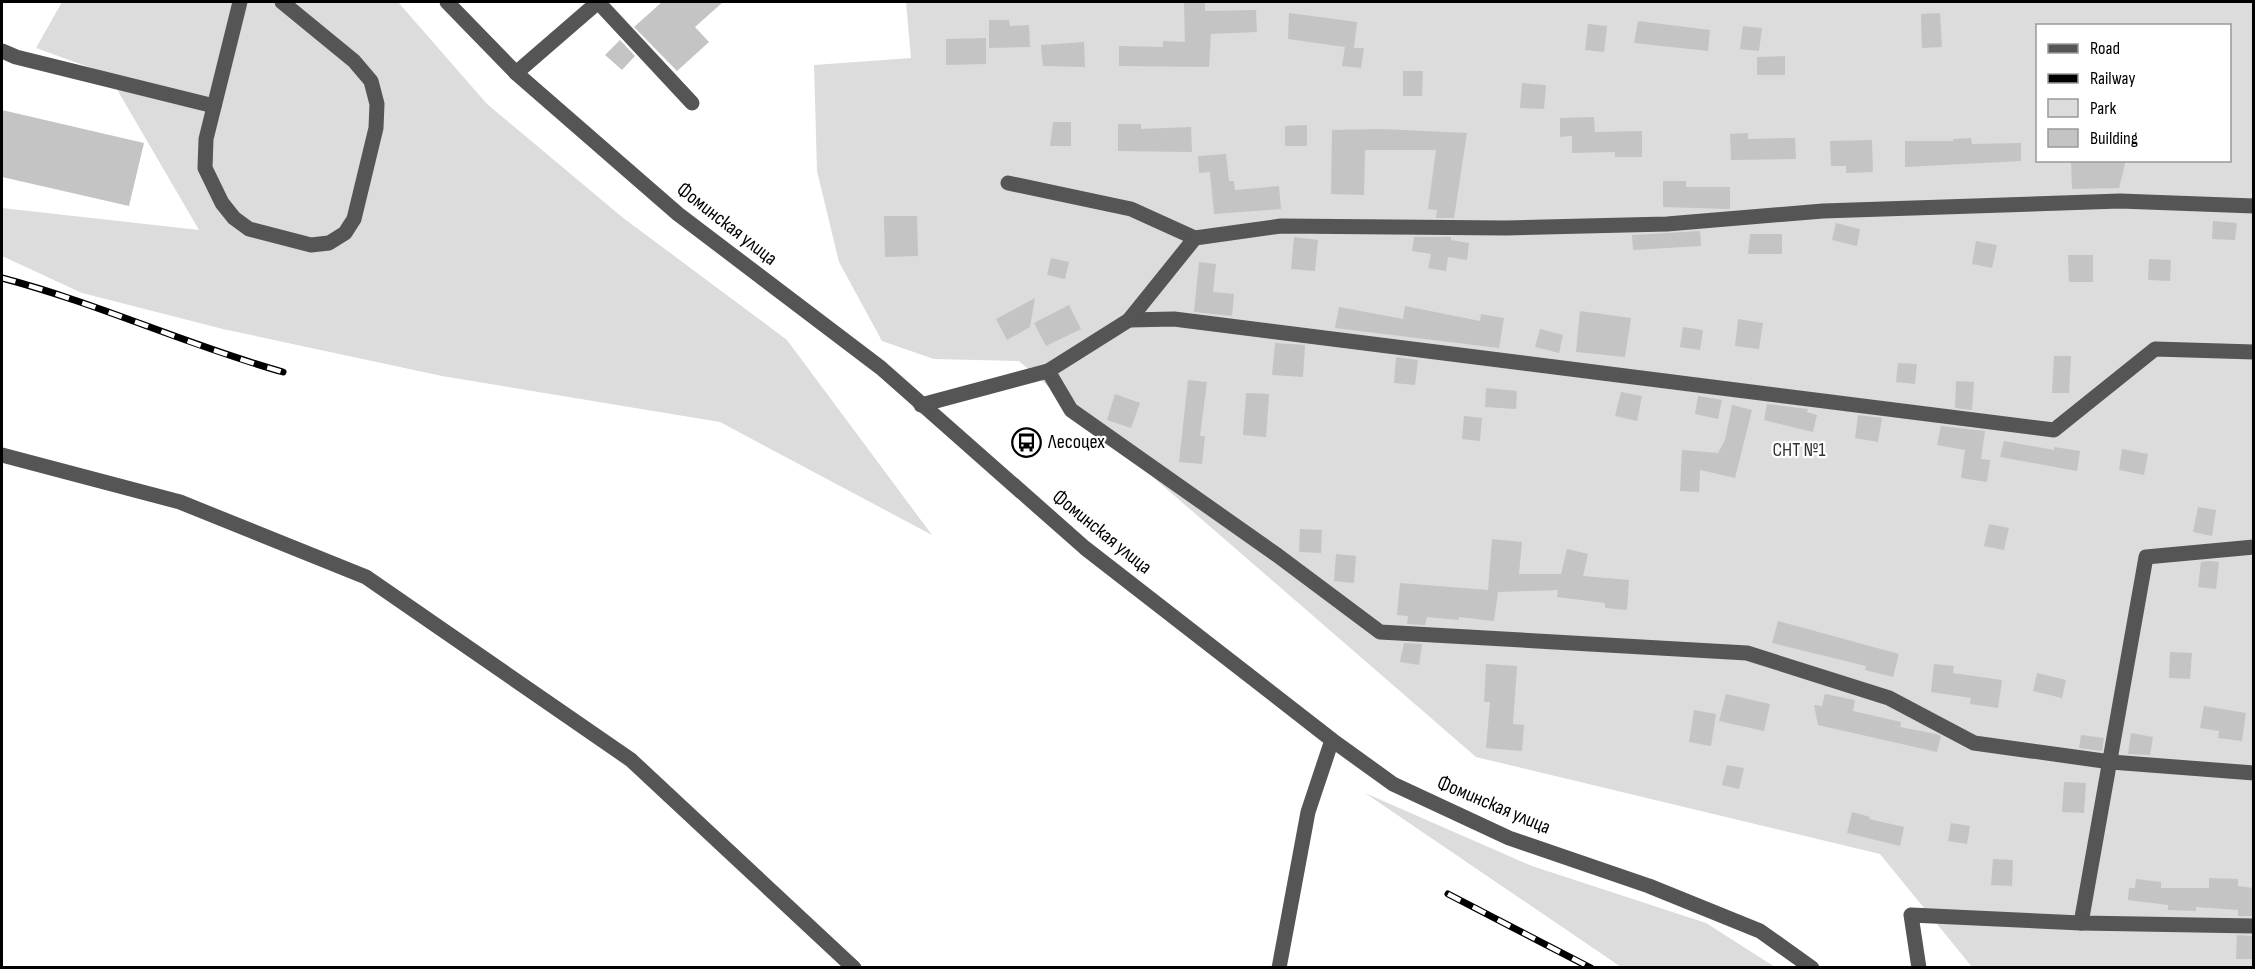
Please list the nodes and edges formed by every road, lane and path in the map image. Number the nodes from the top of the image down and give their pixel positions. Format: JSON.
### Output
{"nodes":[{"id":1,"x":240,"y":2,"type":"edge"},
{"id":2,"x":282,"y":2,"type":"edge"},
{"id":3,"x":447,"y":2,"type":"edge"},
{"id":4,"x":598,"y":2,"type":"edge"},
{"id":5,"x":2,"y":51,"type":"edge"},
{"id":6,"x":516,"y":73,"type":"junction"},
{"id":7,"x":692,"y":103,"type":"dead end"},
{"id":8,"x":214,"y":106,"type":"junction"},
{"id":9,"x":1008,"y":183,"type":"dead end"},
{"id":10,"x":2253,"y":206,"type":"edge"},
{"id":11,"x":1195,"y":238,"type":"junction"},
{"id":12,"x":1129,"y":320,"type":"junction"},
{"id":13,"x":2253,"y":352,"type":"edge"},
{"id":14,"x":1048,"y":371,"type":"junction"},
{"id":15,"x":921,"y":405,"type":"junction"},
{"id":16,"x":2,"y":455,"type":"edge"},
{"id":17,"x":2253,"y":548,"type":"edge"},
{"id":18,"x":1332,"y":740,"type":"junction"},
{"id":19,"x":2111,"y":762,"type":"junction"},
{"id":20,"x":2253,"y":774,"type":"edge"},
{"id":21,"x":2081,"y":923,"type":"junction"},
{"id":22,"x":2253,"y":926,"type":"edge"},
{"id":23,"x":854,"y":968,"type":"edge"},
{"id":24,"x":1279,"y":968,"type":"edge"},
{"id":25,"x":1812,"y":968,"type":"edge"},
{"id":26,"x":1919,"y":968,"type":"edge"}],
"edges":[{"from":1,"to":8,"type":"street"},
{"from":2,"to":8,"type":"street"},
{"from":3,"to":6,"type":"street","name":"Фоминская улица"},
{"from":4,"to":6,"type":"street"},
{"from":4,"to":7,"type":"street"},
{"from":5,"to":8,"type":"street"},
{"from":6,"to":15,"type":"street","name":"Фоминская улица"},
{"from":9,"to":11,"type":"street"},
{"from":10,"to":11,"type":"street"},
{"from":11,"to":12,"type":"street"},
{"from":12,"to":13,"type":"street"},
{"from":12,"to":14,"type":"street"},
{"from":14,"to":15,"type":"street"},
{"from":14,"to":19,"type":"street"},
{"from":15,"to":18,"type":"street","name":"Фоминская улица"},
{"from":16,"to":23,"type":"street"},
{"from":17,"to":19,"type":"street"},
{"from":18,"to":24,"type":"street"},
{"from":18,"to":25,"type":"street","name":"Фоминская улица"},
{"from":19,"to":20,"type":"street"},
{"from":19,"to":21,"type":"street"},
{"from":21,"to":22,"type":"street"},
{"from":21,"to":26,"type":"street"}]}
